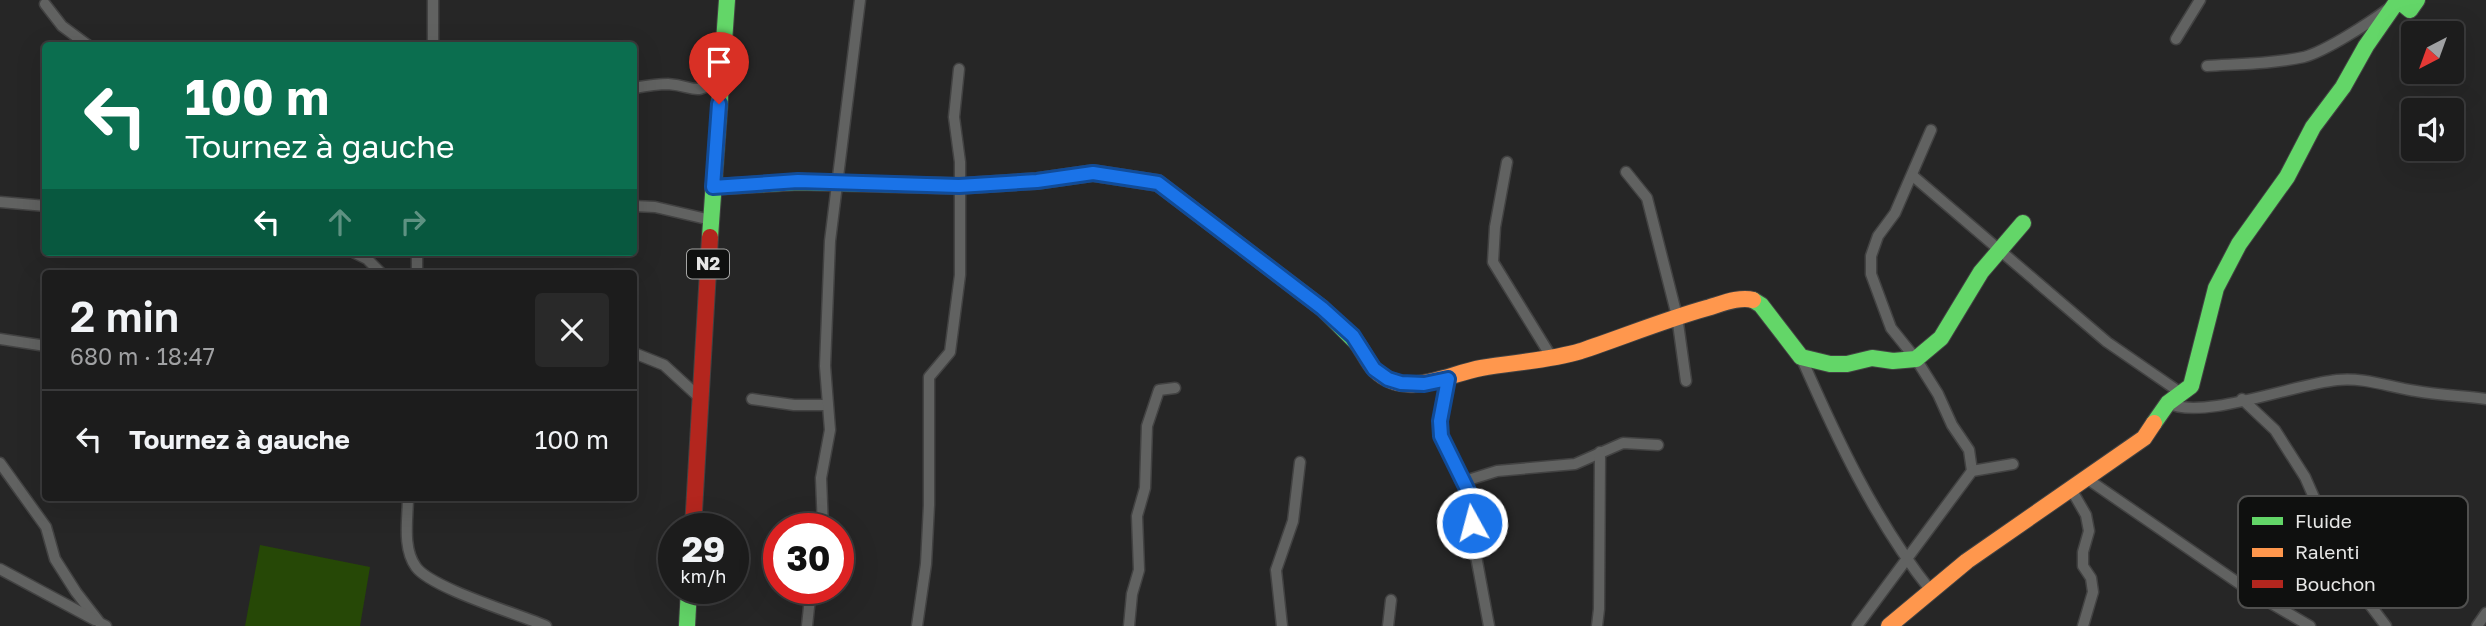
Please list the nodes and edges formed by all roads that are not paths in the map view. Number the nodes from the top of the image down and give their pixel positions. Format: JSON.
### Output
{"nodes":[{"id":1,"x":433,"y":0,"type":"edge"},
{"id":2,"x":727,"y":0,"type":"edge"},
{"id":3,"x":860,"y":0,"type":"edge"},
{"id":4,"x":2200,"y":0,"type":"edge"},
{"id":5,"x":2398,"y":0,"type":"edge"},
{"id":6,"x":2417,"y":0,"type":"edge"},
{"id":7,"x":45,"y":4,"type":"dead end"},
{"id":8,"x":2176,"y":39,"type":"dead end"},
{"id":9,"x":84,"y":42,"type":"edge"},
{"id":10,"x":436,"y":42,"type":"edge"},
{"id":11,"x":2207,"y":66,"type":"dead end"},
{"id":12,"x":959,"y":69,"type":"dead end"},
{"id":13,"x":722,"y":77,"type":"junction"},
{"id":14,"x":637,"y":88,"type":"edge"},
{"id":15,"x":1931,"y":130,"type":"dead end"},
{"id":16,"x":1507,"y":162,"type":"dead end"},
{"id":17,"x":1626,"y":172,"type":"dead end"},
{"id":18,"x":1913,"y":176,"type":"junction"},
{"id":19,"x":837,"y":184,"type":"junction"},
{"id":20,"x":959,"y":186,"type":"junction"},
{"id":21,"x":713,"y":187,"type":"junction"},
{"id":22,"x":0,"y":202,"type":"edge"},
{"id":23,"x":42,"y":206,"type":"edge"},
{"id":24,"x":637,"y":206,"type":"edge"},
{"id":25,"x":710,"y":220,"type":"junction"},
{"id":26,"x":2023,"y":223,"type":"dead end"},
{"id":27,"x":1999,"y":250,"type":"junction"},
{"id":28,"x":366,"y":256,"type":"edge"},
{"id":29,"x":378,"y":270,"type":"edge"},
{"id":30,"x":1677,"y":316,"type":"junction"},
{"id":31,"x":0,"y":339,"type":"edge"},
{"id":32,"x":42,"y":345,"type":"edge"},
{"id":33,"x":637,"y":353,"type":"edge"},
{"id":34,"x":1801,"y":357,"type":"junction"},
{"id":35,"x":1552,"y":358,"type":"junction"},
{"id":36,"x":1916,"y":359,"type":"junction"},
{"id":37,"x":1448,"y":379,"type":"junction"},
{"id":38,"x":1686,"y":381,"type":"dead end"},
{"id":39,"x":1175,"y":388,"type":"dead end"},
{"id":40,"x":700,"y":398,"type":"junction"},
{"id":41,"x":2175,"y":398,"type":"junction"},
{"id":42,"x":752,"y":399,"type":"dead end"},
{"id":43,"x":2242,"y":399,"type":"junction"},
{"id":44,"x":2484,"y":401,"type":"edge"},
{"id":45,"x":826,"y":405,"type":"junction"},
{"id":46,"x":1658,"y":445,"type":"dead end"},
{"id":47,"x":1600,"y":452,"type":"junction"},
{"id":48,"x":1300,"y":461,"type":"dead end"},
{"id":49,"x":0,"y":463,"type":"edge"},
{"id":50,"x":2013,"y":464,"type":"dead end"},
{"id":51,"x":1972,"y":471,"type":"junction"},
{"id":52,"x":2086,"y":478,"type":"junction"},
{"id":53,"x":1465,"y":481,"type":"junction"},
{"id":54,"x":2071,"y":489,"type":"junction"},
{"id":55,"x":2313,"y":496,"type":"edge"},
{"id":56,"x":408,"y":501,"type":"edge"},
{"id":57,"x":694,"y":513,"type":"edge"},
{"id":58,"x":822,"y":513,"type":"edge"},
{"id":59,"x":1906,"y":559,"type":"junction"},
{"id":60,"x":0,"y":569,"type":"edge"},
{"id":61,"x":2238,"y":583,"type":"edge"},
{"id":62,"x":1931,"y":591,"type":"junction"},
{"id":63,"x":1391,"y":600,"type":"dead end"},
{"id":64,"x":688,"y":604,"type":"edge"},
{"id":65,"x":809,"y":604,"type":"edge"},
{"id":66,"x":2280,"y":608,"type":"edge"},
{"id":67,"x":2372,"y":608,"type":"edge"},
{"id":68,"x":2486,"y":612,"type":"edge"},
{"id":69,"x":103,"y":624,"type":"edge"},
{"id":70,"x":546,"y":626,"type":"edge"},
{"id":71,"x":687,"y":626,"type":"edge"},
{"id":72,"x":807,"y":626,"type":"edge"},
{"id":73,"x":917,"y":626,"type":"edge"},
{"id":74,"x":1129,"y":626,"type":"edge"},
{"id":75,"x":1282,"y":626,"type":"edge"},
{"id":76,"x":1388,"y":626,"type":"edge"},
{"id":77,"x":1489,"y":626,"type":"edge"},
{"id":78,"x":1597,"y":626,"type":"edge"},
{"id":79,"x":1857,"y":626,"type":"edge"},
{"id":80,"x":1889,"y":626,"type":"edge"},
{"id":81,"x":2083,"y":626,"type":"edge"},
{"id":82,"x":2311,"y":626,"type":"edge"},
{"id":83,"x":2386,"y":626,"type":"edge"},
{"id":84,"x":2477,"y":626,"type":"edge"}],
"edges":[{"from":1,"to":10,"type":"street"},
{"from":2,"to":13,"type":"main road","number":"N2"},
{"from":3,"to":19,"type":"street"},
{"from":4,"to":8,"type":"street"},
{"from":5,"to":6,"type":"main road"},
{"from":5,"to":11,"type":"street"},
{"from":5,"to":41,"type":"main road"},
{"from":7,"to":9,"type":"street"},
{"from":12,"to":20,"type":"street"},
{"from":13,"to":14,"type":"street"},
{"from":13,"to":21,"type":"main road","number":"N2"},
{"from":15,"to":18,"type":"street"},
{"from":16,"to":35,"type":"street"},
{"from":17,"to":30,"type":"street"},
{"from":18,"to":27,"type":"street"},
{"from":18,"to":36,"type":"street"},
{"from":19,"to":20,"type":"main road"},
{"from":19,"to":21,"type":"main road"},
{"from":19,"to":45,"type":"street"},
{"from":20,"to":37,"type":"main road"},
{"from":20,"to":73,"type":"street"},
{"from":21,"to":25,"type":"main road","number":"N2"},
{"from":22,"to":23,"type":"street"},
{"from":24,"to":25,"type":"street"},
{"from":25,"to":40,"type":"main road","number":"N2"},
{"from":26,"to":27,"type":"main road"},
{"from":27,"to":36,"type":"main road"},
{"from":27,"to":41,"type":"street"},
{"from":28,"to":29,"type":"street"},
{"from":30,"to":34,"type":"main road"},
{"from":30,"to":35,"type":"main road"},
{"from":30,"to":38,"type":"street"},
{"from":31,"to":32,"type":"street"},
{"from":33,"to":40,"type":"street"},
{"from":34,"to":36,"type":"main road"},
{"from":34,"to":59,"type":"street"},
{"from":35,"to":37,"type":"main road"},
{"from":36,"to":51,"type":"street"},
{"from":37,"to":53,"type":"street"},
{"from":39,"to":74,"type":"street"},
{"from":40,"to":57,"type":"main road","number":"N2"},
{"from":41,"to":43,"type":"street"},
{"from":41,"to":52,"type":"main road"},
{"from":42,"to":45,"type":"street"},
{"from":43,"to":44,"type":"street"},
{"from":43,"to":55,"type":"street"},
{"from":45,"to":58,"type":"street"},
{"from":46,"to":47,"type":"street"},
{"from":47,"to":53,"type":"street"},
{"from":47,"to":78,"type":"street"},
{"from":48,"to":75,"type":"street"},
{"from":49,"to":69,"type":"street"},
{"from":50,"to":51,"type":"street"},
{"from":51,"to":59,"type":"street"},
{"from":52,"to":54,"type":"main road"},
{"from":52,"to":61,"type":"street"},
{"from":53,"to":77,"type":"street"},
{"from":54,"to":62,"type":"main road"},
{"from":54,"to":81,"type":"street"},
{"from":56,"to":70,"type":"street"},
{"from":59,"to":62,"type":"street"},
{"from":59,"to":79,"type":"street"},
{"from":60,"to":69,"type":"street"},
{"from":62,"to":80,"type":"main road"},
{"from":63,"to":76,"type":"street"},
{"from":64,"to":71,"type":"main road"},
{"from":65,"to":72,"type":"street"},
{"from":66,"to":82,"type":"street"},
{"from":67,"to":83,"type":"street"},
{"from":68,"to":84,"type":"street"}]}
